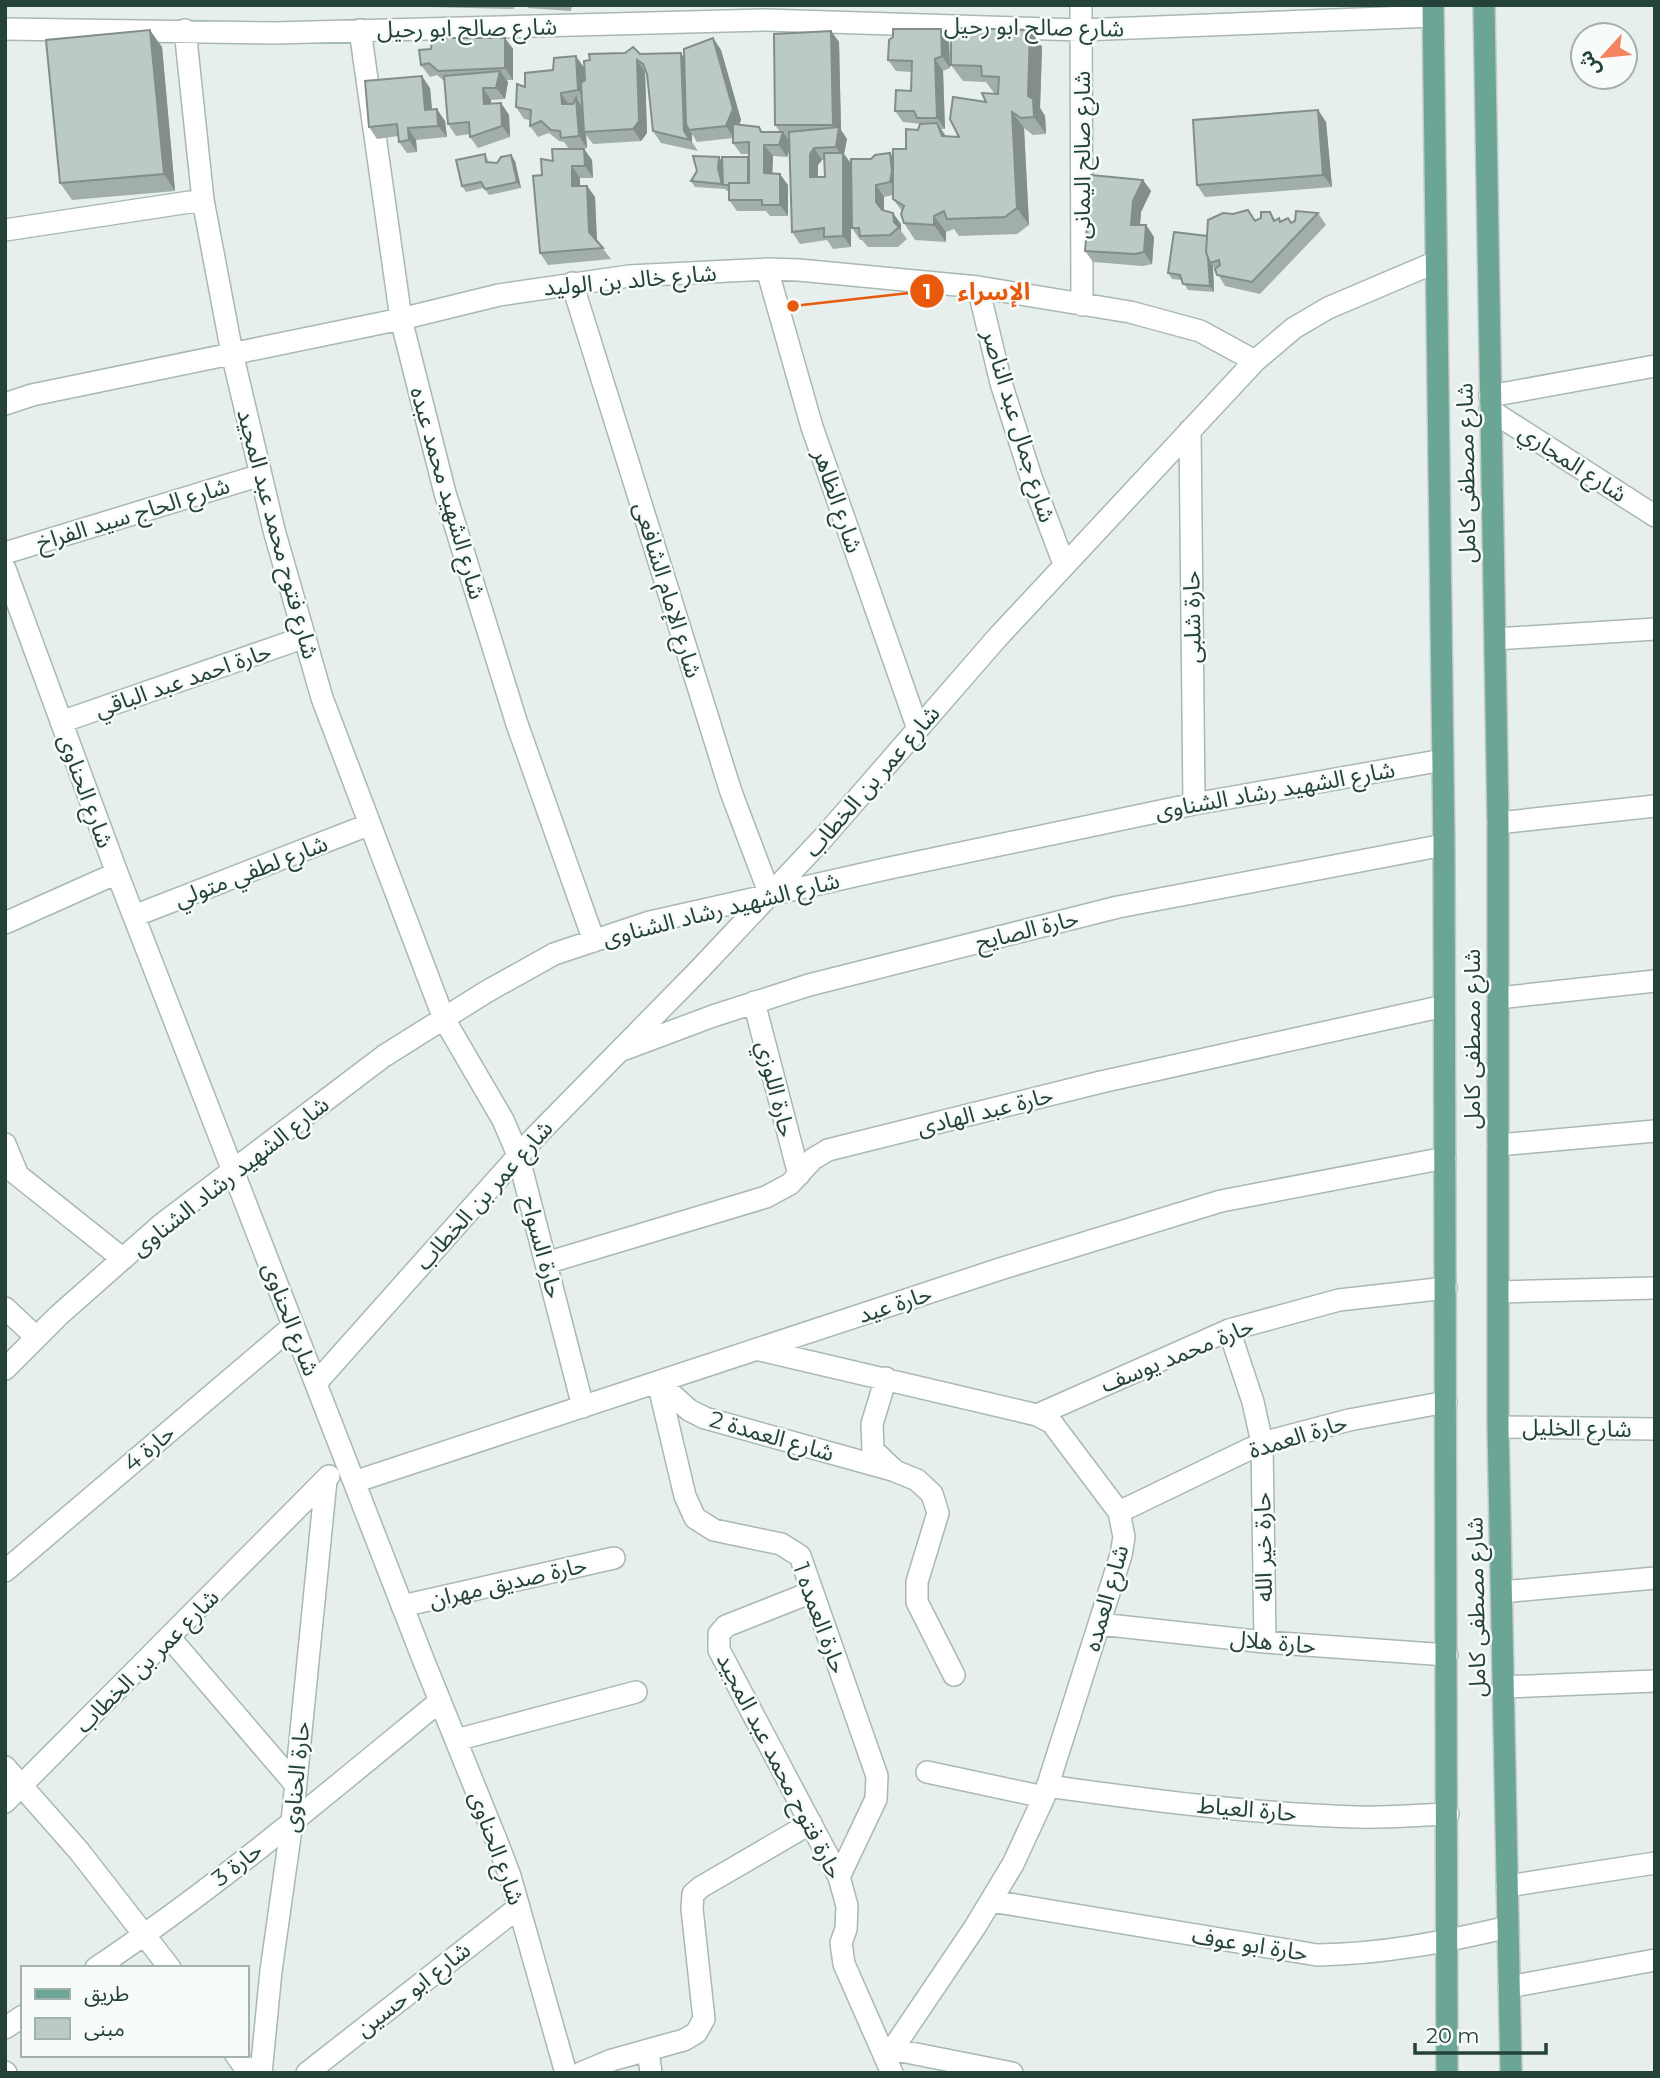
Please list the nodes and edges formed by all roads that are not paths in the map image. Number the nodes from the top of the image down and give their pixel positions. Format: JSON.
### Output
{"nodes":[{"id":1,"x":1081,"y":5,"type":"edge"},
{"id":2,"x":1484,"y":5,"type":"edge"},
{"id":3,"x":1433,"y":11,"type":"edge"},
{"id":4,"x":5,"y":29,"type":"edge"},
{"id":5,"x":185,"y":30,"type":"junction"},
{"id":6,"x":360,"y":30,"type":"junction"},
{"id":7,"x":1081,"y":30,"type":"junction"},
{"id":8,"x":203,"y":200,"type":"junction"},
{"id":9,"x":5,"y":230,"type":"edge"},
{"id":10,"x":1436,"y":262,"type":"junction"},
{"id":11,"x":766,"y":270,"type":"junction"},
{"id":12,"x":572,"y":283,"type":"junction"},
{"id":13,"x":978,"y":287,"type":"junction"},
{"id":14,"x":1082,"y":305,"type":"junction"},
{"id":15,"x":401,"y":319,"type":"junction"},
{"id":16,"x":232,"y":353,"type":"junction"},
{"id":17,"x":1255,"y":360,"type":"junction"},
{"id":18,"x":1655,"y":366,"type":"edge"},
{"id":19,"x":1490,"y":403,"type":"junction"},
{"id":20,"x":5,"y":404,"type":"edge"},
{"id":21,"x":1190,"y":430,"type":"junction"},
{"id":22,"x":261,"y":475,"type":"junction"},
{"id":23,"x":1655,"y":516,"type":"edge"},
{"id":24,"x":5,"y":553,"type":"edge"},
{"id":25,"x":1064,"y":564,"type":"junction"},
{"id":26,"x":5,"y":569,"type":"edge"},
{"id":27,"x":1655,"y":629,"type":"edge"},
{"id":28,"x":304,"y":637,"type":"junction"},
{"id":29,"x":1495,"y":639,"type":"junction"},
{"id":30,"x":61,"y":722,"type":"junction"},
{"id":31,"x":918,"y":729,"type":"junction"},
{"id":32,"x":1443,"y":760,"type":"junction"},
{"id":33,"x":1194,"y":804,"type":"junction"},
{"id":34,"x":1655,"y":806,"type":"edge"},
{"id":35,"x":1498,"y":823,"type":"junction"},
{"id":36,"x":368,"y":825,"type":"junction"},
{"id":37,"x":1444,"y":845,"type":"junction"},
{"id":38,"x":117,"y":873,"type":"junction"},
{"id":39,"x":770,"y":895,"type":"junction"},
{"id":40,"x":134,"y":916,"type":"junction"},
{"id":41,"x":5,"y":923,"type":"edge"},
{"id":42,"x":594,"y":941,"type":"junction"},
{"id":43,"x":1655,"y":981,"type":"edge"},
{"id":44,"x":1498,"y":998,"type":"junction"},
{"id":45,"x":754,"y":1002,"type":"junction"},
{"id":46,"x":1444,"y":1006,"type":"junction"},
{"id":47,"x":444,"y":1019,"type":"junction"},
{"id":48,"x":619,"y":1052,"type":"junction"},
{"id":49,"x":1655,"y":1131,"type":"edge"},
{"id":50,"x":5,"y":1144,"type":"edge"},
{"id":51,"x":1498,"y":1145,"type":"junction"},
{"id":52,"x":518,"y":1155,"type":"junction"},
{"id":53,"x":1445,"y":1158,"type":"junction"},
{"id":54,"x":11,"y":1169,"type":"edge"},
{"id":55,"x":234,"y":1170,"type":"junction"},
{"id":56,"x":799,"y":1175,"type":"junction"},
{"id":57,"x":123,"y":1259,"type":"junction"},
{"id":58,"x":546,"y":1263,"type":"junction"},
{"id":59,"x":1446,"y":1289,"type":"junction"},
{"id":60,"x":1655,"y":1289,"type":"edge"},
{"id":61,"x":1499,"y":1292,"type":"junction"},
{"id":62,"x":5,"y":1308,"type":"edge"},
{"id":63,"x":293,"y":1326,"type":"junction"},
{"id":64,"x":1229,"y":1329,"type":"junction"},
{"id":65,"x":36,"y":1338,"type":"junction"},
{"id":66,"x":758,"y":1349,"type":"junction"},
{"id":67,"x":5,"y":1369,"type":"edge"},
{"id":68,"x":886,"y":1378,"type":"junction"},
{"id":69,"x":658,"y":1382,"type":"junction"},
{"id":70,"x":316,"y":1383,"type":"junction"},
{"id":71,"x":1446,"y":1402,"type":"junction"},
{"id":72,"x":583,"y":1407,"type":"junction"},
{"id":73,"x":1037,"y":1415,"type":"junction"},
{"id":74,"x":1498,"y":1427,"type":"junction"},
{"id":75,"x":1655,"y":1429,"type":"edge"},
{"id":76,"x":1262,"y":1443,"type":"junction"},
{"id":77,"x":345,"y":1458,"type":"junction"},
{"id":78,"x":895,"y":1471,"type":"junction"},
{"id":79,"x":326,"y":1480,"type":"junction"},
{"id":80,"x":354,"y":1482,"type":"junction"},
{"id":81,"x":1119,"y":1512,"type":"junction"},
{"id":82,"x":614,"y":1558,"type":"dead end"},
{"id":83,"x":5,"y":1571,"type":"edge"},
{"id":84,"x":1655,"y":1578,"type":"edge"},
{"id":85,"x":812,"y":1592,"type":"junction"},
{"id":86,"x":1502,"y":1592,"type":"junction"},
{"id":87,"x":402,"y":1606,"type":"junction"},
{"id":88,"x":1099,"y":1624,"type":"junction"},
{"id":89,"x":170,"y":1637,"type":"junction"},
{"id":90,"x":1265,"y":1642,"type":"junction"},
{"id":91,"x":1447,"y":1655,"type":"junction"},
{"id":92,"x":954,"y":1675,"type":"dead end"},
{"id":93,"x":1655,"y":1681,"type":"edge"},
{"id":94,"x":1504,"y":1688,"type":"junction"},
{"id":95,"x":636,"y":1692,"type":"dead end"},
{"id":96,"x":440,"y":1701,"type":"junction"},
{"id":97,"x":456,"y":1740,"type":"junction"},
{"id":98,"x":5,"y":1767,"type":"edge"},
{"id":99,"x":927,"y":1772,"type":"dead end"},
{"id":100,"x":295,"y":1784,"type":"junction"},
{"id":101,"x":23,"y":1786,"type":"junction"},
{"id":102,"x":1046,"y":1791,"type":"junction"},
{"id":103,"x":5,"y":1802,"type":"edge"},
{"id":104,"x":1448,"y":1814,"type":"junction"},
{"id":105,"x":292,"y":1822,"type":"junction"},
{"id":106,"x":811,"y":1823,"type":"junction"},
{"id":107,"x":1655,"y":1863,"type":"edge"},
{"id":108,"x":839,"y":1877,"type":"junction"},
{"id":109,"x":1507,"y":1886,"type":"junction"},
{"id":110,"x":991,"y":1901,"type":"junction"},
{"id":111,"x":519,"y":1907,"type":"junction"},
{"id":112,"x":1508,"y":1927,"type":"junction"},
{"id":113,"x":146,"y":1935,"type":"junction"},
{"id":114,"x":1448,"y":1942,"type":"junction"},
{"id":115,"x":1655,"y":1960,"type":"edge"},
{"id":116,"x":99,"y":1966,"type":"edge"},
{"id":117,"x":169,"y":1966,"type":"edge"},
{"id":118,"x":1509,"y":1987,"type":"junction"},
{"id":119,"x":21,"y":2017,"type":"edge"},
{"id":120,"x":5,"y":2028,"type":"edge"},
{"id":121,"x":887,"y":2048,"type":"junction"},
{"id":122,"x":648,"y":2050,"type":"junction"},
{"id":123,"x":237,"y":2057,"type":"edge"},
{"id":124,"x":248,"y":2073,"type":"edge"},
{"id":125,"x":261,"y":2073,"type":"edge"},
{"id":126,"x":307,"y":2073,"type":"edge"},
{"id":127,"x":566,"y":2073,"type":"edge"},
{"id":128,"x":581,"y":2073,"type":"edge"},
{"id":129,"x":651,"y":2073,"type":"edge"},
{"id":130,"x":892,"y":2073,"type":"edge"},
{"id":131,"x":1012,"y":2073,"type":"edge"},
{"id":132,"x":1447,"y":2073,"type":"edge"},
{"id":133,"x":1511,"y":2073,"type":"edge"}],
"edges":[{"from":1,"to":7,"type":"street","name":"شارع صالح اليمانى"},
{"from":2,"to":19,"type":"main road","name":"شارع مصطفى كامل"},
{"from":3,"to":7,"type":"street","name":"شارع صالح ابو رحيل"},
{"from":3,"to":10,"type":"main road","name":"شارع مصطفى كامل"},
{"from":4,"to":5,"type":"street","name":"شارع صالح ابو رحيل"},
{"from":5,"to":6,"type":"street","name":"شارع صالح ابو رحيل"},
{"from":5,"to":8,"type":"street","name":"شارع فتوح محمد عبد المجيد"},
{"from":6,"to":7,"type":"street","name":"شارع صالح ابو رحيل"},
{"from":6,"to":15,"type":"street","name":"شارع الشهيد محمد عبده"},
{"from":7,"to":14,"type":"street","name":"شارع صالح اليمانى"},
{"from":8,"to":9,"type":"street"},
{"from":8,"to":16,"type":"street","name":"شارع فتوح محمد عبد المجيد"},
{"from":10,"to":17,"type":"street","name":"شارع عمر بن الخطاب"},
{"from":10,"to":32,"type":"main road","name":"شارع مصطفى كامل"},
{"from":11,"to":12,"type":"street","name":"شارع خالد بن الوليد"},
{"from":11,"to":13,"type":"street","name":"شارع خالد بن الوليد"},
{"from":11,"to":31,"type":"street","name":"شارع الظاهر"},
{"from":12,"to":15,"type":"street","name":"شارع خالد بن الوليد"},
{"from":12,"to":39,"type":"street","name":"شارع الإمام الشافعى"},
{"from":13,"to":14,"type":"street","name":"شارع خالد بن الوليد"},
{"from":13,"to":25,"type":"street","name":"شارع جمال عبد الناصر"},
{"from":14,"to":17,"type":"street","name":"شارع خالد بن الوليد"},
{"from":15,"to":16,"type":"street","name":"شارع خالد بن الوليد"},
{"from":15,"to":42,"type":"street","name":"شارع الشهيد محمد عبده"},
{"from":16,"to":20,"type":"street","name":"شارع خالد بن الوليد"},
{"from":16,"to":22,"type":"street","name":"شارع فتوح محمد عبد المجيد"},
{"from":17,"to":21,"type":"street","name":"شارع عمر بن الخطاب"},
{"from":18,"to":19,"type":"street"},
{"from":19,"to":23,"type":"street","name":"شارع المجاري"},
{"from":19,"to":29,"type":"main road","name":"شارع مصطفى كامل"},
{"from":21,"to":25,"type":"street","name":"شارع عمر بن الخطاب"},
{"from":21,"to":33,"type":"street","name":"حارة شلبى"},
{"from":22,"to":24,"type":"street","name":"شارع الحاج سيد الفراخ"},
{"from":22,"to":28,"type":"street","name":"شارع فتوح محمد عبد المجيد"},
{"from":25,"to":31,"type":"street","name":"شارع عمر بن الخطاب"},
{"from":26,"to":30,"type":"street","name":"شارع الحناوى"},
{"from":27,"to":29,"type":"street"},
{"from":28,"to":30,"type":"street","name":"حارة احمد عبد الباقي"},
{"from":28,"to":36,"type":"street","name":"شارع فتوح محمد عبد المجيد"},
{"from":29,"to":35,"type":"main road","name":"شارع مصطفى كامل"},
{"from":30,"to":38,"type":"street","name":"شارع الحناوى"},
{"from":31,"to":39,"type":"street","name":"شارع عمر بن الخطاب"},
{"from":32,"to":33,"type":"street","name":"شارع الشهيد رشاد الشناوى"},
{"from":32,"to":37,"type":"main road","name":"شارع مصطفى كامل"},
{"from":33,"to":39,"type":"street","name":"شارع الشهيد رشاد الشناوى"},
{"from":34,"to":35,"type":"street"},
{"from":35,"to":44,"type":"main road","name":"شارع مصطفى كامل"},
{"from":36,"to":40,"type":"street","name":"شارع لطفي متولي"},
{"from":36,"to":47,"type":"street","name":"شارع فتوح محمد عبد المجيد"},
{"from":37,"to":45,"type":"street","name":"حارة الصايح"},
{"from":37,"to":46,"type":"main road","name":"شارع مصطفى كامل"},
{"from":38,"to":40,"type":"street","name":"شارع الحناوى"},
{"from":38,"to":41,"type":"street"},
{"from":39,"to":42,"type":"street","name":"شارع الشهيد رشاد الشناوى"},
{"from":39,"to":48,"type":"street","name":"شارع عمر بن الخطاب"},
{"from":40,"to":55,"type":"street","name":"شارع الحناوى"},
{"from":42,"to":47,"type":"street","name":"شارع الشهيد رشاد الشناوى"},
{"from":43,"to":44,"type":"street"},
{"from":44,"to":51,"type":"main road","name":"شارع مصطفى كامل"},
{"from":45,"to":48,"type":"street","name":"حارة الصايح"},
{"from":45,"to":56,"type":"street","name":"حارة اللوزي"},
{"from":46,"to":53,"type":"main road","name":"شارع مصطفى كامل"},
{"from":46,"to":56,"type":"street","name":"حارة عبد الهادى"},
{"from":47,"to":52,"type":"street","name":"حارة السواح"},
{"from":47,"to":55,"type":"street","name":"شارع الشهيد رشاد الشناوى"},
{"from":48,"to":52,"type":"street","name":"شارع عمر بن الخطاب"},
{"from":49,"to":51,"type":"street"},
{"from":50,"to":54,"type":"street"},
{"from":51,"to":61,"type":"main road","name":"شارع مصطفى كامل"},
{"from":52,"to":58,"type":"street","name":"حارة السواح"},
{"from":52,"to":70,"type":"street","name":"شارع عمر بن الخطاب"},
{"from":53,"to":59,"type":"main road","name":"شارع مصطفى كامل"},
{"from":53,"to":66,"type":"street","name":"حارة عيد"},
{"from":54,"to":57,"type":"street"},
{"from":55,"to":57,"type":"street","name":"شارع الشهيد رشاد الشناوى"},
{"from":55,"to":63,"type":"street","name":"شارع الحناوى"},
{"from":56,"to":58,"type":"street","name":"حارة عبد الهادى"},
{"from":57,"to":65,"type":"street","name":"شارع الشهيد رشاد الشناوى"},
{"from":58,"to":72,"type":"street","name":"حارة السواح"},
{"from":59,"to":64,"type":"street","name":"حارة محمد يوسف"},
{"from":59,"to":71,"type":"main road","name":"شارع مصطفى كامل"},
{"from":60,"to":61,"type":"street"},
{"from":61,"to":74,"type":"main road","name":"شارع مصطفى كامل"},
{"from":62,"to":65,"type":"street"},
{"from":63,"to":70,"type":"street","name":"شارع الحناوى"},
{"from":63,"to":83,"type":"street","name":"حارة 4"},
{"from":64,"to":73,"type":"street","name":"حارة محمد يوسف"},
{"from":64,"to":76,"type":"street","name":"حارة خير الله"},
{"from":65,"to":67,"type":"street","name":"شارع الشهيد رشاد الشناوى"},
{"from":66,"to":68,"type":"street","name":"شارع العمده"},
{"from":66,"to":69,"type":"street","name":"حارة عيد"},
{"from":68,"to":73,"type":"street","name":"شارع العمده"},
{"from":68,"to":78,"type":"street"},
{"from":69,"to":72,"type":"street","name":"حارة عيد"},
{"from":69,"to":78,"type":"street","name":"شارع العمدة 2"},
{"from":69,"to":85,"type":"street","name":"حارة العمده 1"},
{"from":70,"to":77,"type":"street","name":"شارع الحناوى"},
{"from":71,"to":76,"type":"street","name":"حارة العمدة"},
{"from":71,"to":91,"type":"main road","name":"شارع مصطفى كامل"},
{"from":72,"to":80,"type":"street","name":"حارة عيد"},
{"from":73,"to":81,"type":"street","name":"شارع العمده"},
{"from":74,"to":75,"type":"street","name":"شارع الخليل"},
{"from":74,"to":86,"type":"main road","name":"شارع مصطفى كامل"},
{"from":76,"to":81,"type":"street","name":"حارة العمدة"},
{"from":76,"to":90,"type":"street","name":"حارة خير الله"},
{"from":77,"to":79,"type":"street","name":"شارع عمر بن الخطاب"},
{"from":77,"to":80,"type":"street","name":"شارع الحناوى"},
{"from":78,"to":92,"type":"street"},
{"from":79,"to":89,"type":"street","name":"شارع عمر بن الخطاب"},
{"from":79,"to":100,"type":"street","name":"حارة الحناوى"},
{"from":80,"to":87,"type":"street","name":"شارع الحناوى"},
{"from":81,"to":88,"type":"street","name":"شارع العمده"},
{"from":82,"to":87,"type":"street","name":"حارة صديق مهران"},
{"from":84,"to":86,"type":"street"},
{"from":85,"to":106,"type":"street","name":"حارة فتوح محمد عبد المجيد"},
{"from":85,"to":108,"type":"street","name":"حارة العمده 1"},
{"from":86,"to":94,"type":"main road","name":"شارع مصطفى كامل"},
{"from":87,"to":96,"type":"street","name":"شارع الحناوى"},
{"from":88,"to":90,"type":"street","name":"حارة هلال"},
{"from":88,"to":102,"type":"street","name":"شارع العمده"},
{"from":89,"to":100,"type":"street"},
{"from":89,"to":101,"type":"street","name":"شارع عمر بن الخطاب"},
{"from":90,"to":91,"type":"street","name":"حارة هلال"},
{"from":91,"to":104,"type":"main road","name":"شارع مصطفى كامل"},
{"from":93,"to":94,"type":"street"},
{"from":94,"to":109,"type":"main road","name":"شارع مصطفى كامل"},
{"from":95,"to":97,"type":"street"},
{"from":96,"to":97,"type":"street","name":"شارع الحناوى"},
{"from":96,"to":105,"type":"street","name":"حارة 3"},
{"from":97,"to":111,"type":"street","name":"شارع الحناوى"},
{"from":98,"to":101,"type":"street"},
{"from":99,"to":102,"type":"street","name":"حارة العياط"},
{"from":100,"to":105,"type":"street","name":"حارة الحناوى"},
{"from":101,"to":103,"type":"street","name":"شارع عمر بن الخطاب"},
{"from":101,"to":113,"type":"street"},
{"from":102,"to":104,"type":"street","name":"حارة العياط"},
{"from":102,"to":110,"type":"street","name":"شارع العمده"},
{"from":104,"to":114,"type":"main road","name":"شارع مصطفى كامل"},
{"from":105,"to":113,"type":"street","name":"حارة 3"},
{"from":105,"to":125,"type":"street","name":"حارة الحناوى"},
{"from":106,"to":108,"type":"street","name":"حارة فتوح محمد عبد المجيد"},
{"from":106,"to":122,"type":"street"},
{"from":107,"to":109,"type":"street"},
{"from":108,"to":121,"type":"street","name":"حارة فتوح محمد عبد المجيد"},
{"from":109,"to":112,"type":"main road","name":"شارع مصطفى كامل"},
{"from":110,"to":114,"type":"street","name":"حارة ابو عوف"},
{"from":110,"to":121,"type":"street","name":"شارع العمده"},
{"from":111,"to":126,"type":"street","name":"شارع ابو حسين"},
{"from":111,"to":127,"type":"street","name":"شارع الحناوى"},
{"from":112,"to":114,"type":"street","name":"حارة ابو عوف"},
{"from":112,"to":118,"type":"main road","name":"شارع مصطفى كامل"},
{"from":113,"to":116,"type":"street","name":"حارة 3"},
{"from":113,"to":117,"type":"street"},
{"from":114,"to":132,"type":"main road","name":"شارع مصطفى كامل"},
{"from":115,"to":118,"type":"street"},
{"from":118,"to":133,"type":"main road","name":"شارع مصطفى كامل"},
{"from":119,"to":120,"type":"street"},
{"from":121,"to":130,"type":"street","name":"حارة فتوح محمد عبد المجيد"},
{"from":121,"to":131,"type":"street"},
{"from":122,"to":128,"type":"street"},
{"from":122,"to":129,"type":"street"},
{"from":123,"to":124,"type":"street"}]}
